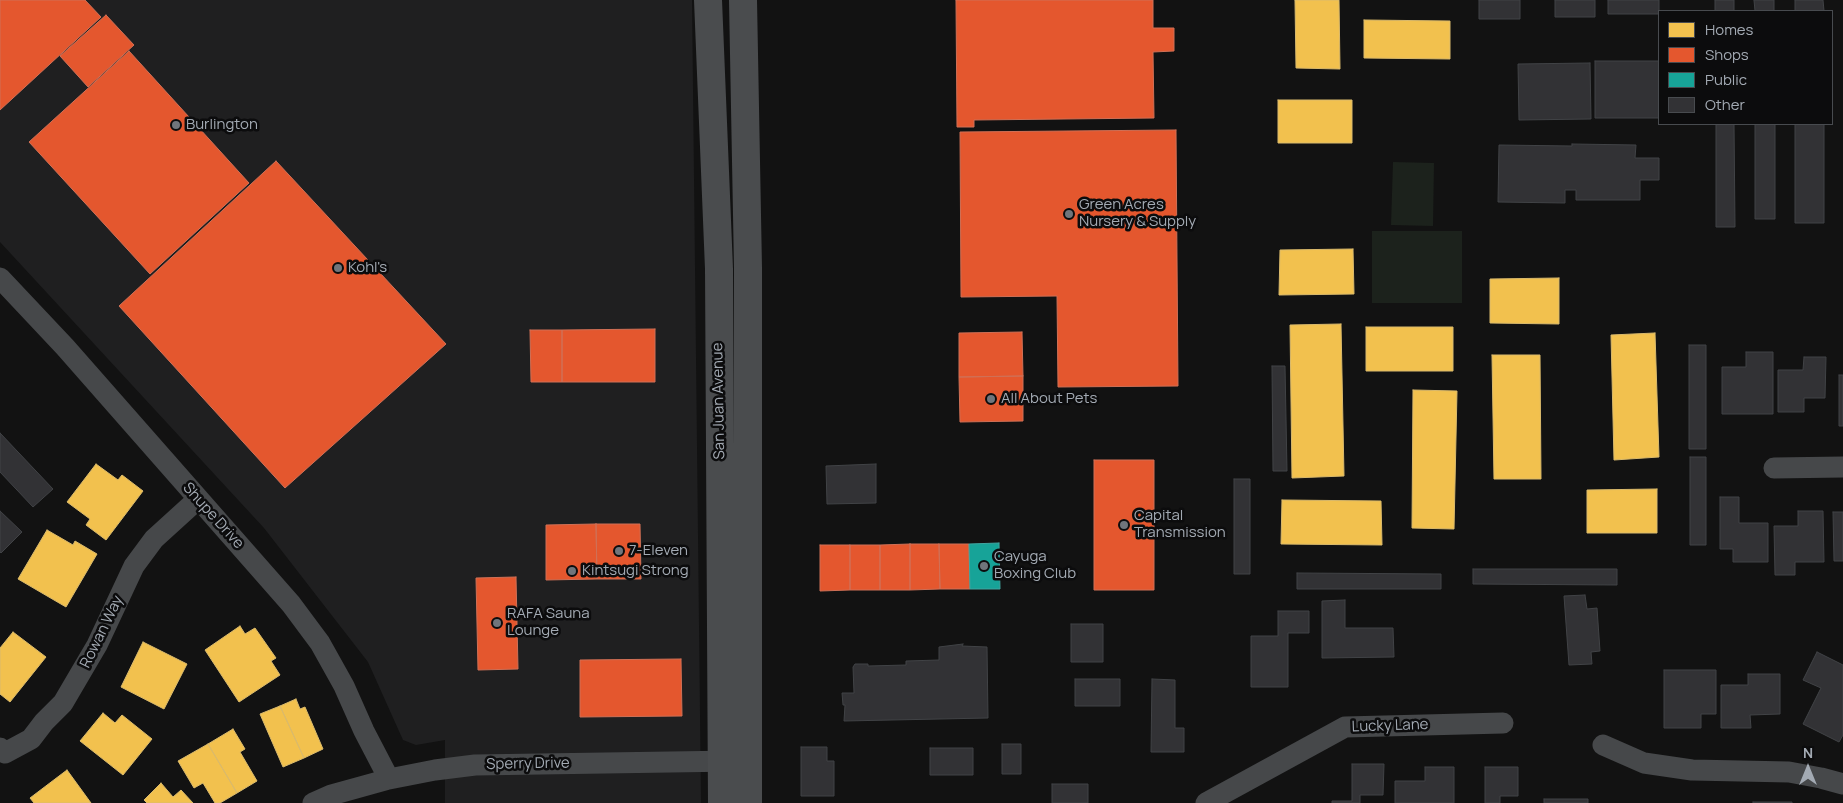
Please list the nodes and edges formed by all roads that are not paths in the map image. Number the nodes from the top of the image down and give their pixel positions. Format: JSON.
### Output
{"nodes":[{"id":1,"x":708,"y":0,"type":"edge"},
{"id":2,"x":743,"y":0,"type":"edge"},
{"id":3,"x":719,"y":269,"type":"junction"},
{"id":4,"x":0,"y":278,"type":"edge"},
{"id":5,"x":747,"y":390,"type":"junction"},
{"id":6,"x":1843,"y":467,"type":"edge"},
{"id":7,"x":1774,"y":468,"type":"dead end"},
{"id":8,"x":720,"y":486,"type":"junction"},
{"id":9,"x":198,"y":499,"type":"junction"},
{"id":10,"x":1503,"y":723,"type":"dead end"},
{"id":11,"x":1603,"y":745,"type":"dead end"},
{"id":12,"x":0,"y":748,"type":"edge"},
{"id":13,"x":748,"y":760,"type":"junction"},
{"id":14,"x":721,"y":761,"type":"junction"},
{"id":15,"x":389,"y":779,"type":"junction"},
{"id":16,"x":1843,"y":784,"type":"edge"},
{"id":17,"x":313,"y":803,"type":"edge"},
{"id":18,"x":722,"y":803,"type":"edge"},
{"id":19,"x":748,"y":803,"type":"edge"},
{"id":20,"x":1206,"y":803,"type":"edge"}],
"edges":[{"from":1,"to":3,"type":"main road","name":"San Juan Avenue"},
{"from":2,"to":5,"type":"main road","name":"San Juan Avenue"},
{"from":3,"to":5,"type":"main road"},
{"from":3,"to":8,"type":"main road","name":"San Juan Avenue"},
{"from":4,"to":9,"type":"street","name":"Shupe Drive"},
{"from":5,"to":8,"type":"main road"},
{"from":5,"to":13,"type":"main road","name":"San Juan Avenue"},
{"from":6,"to":7,"type":"street"},
{"from":8,"to":14,"type":"main road","name":"San Juan Avenue"},
{"from":9,"to":12,"type":"street","name":"Rowan Way"},
{"from":9,"to":15,"type":"street","name":"Shupe Drive"},
{"from":10,"to":20,"type":"street","name":"Lucky Lane"},
{"from":11,"to":16,"type":"street"},
{"from":13,"to":14,"type":"street","name":"Sperry Drive"},
{"from":13,"to":19,"type":"main road","name":"San Juan Avenue"},
{"from":14,"to":15,"type":"street","name":"Sperry Drive"},
{"from":14,"to":18,"type":"main road","name":"San Juan Avenue"},
{"from":15,"to":17,"type":"street","name":"Sperry Drive"}]}
